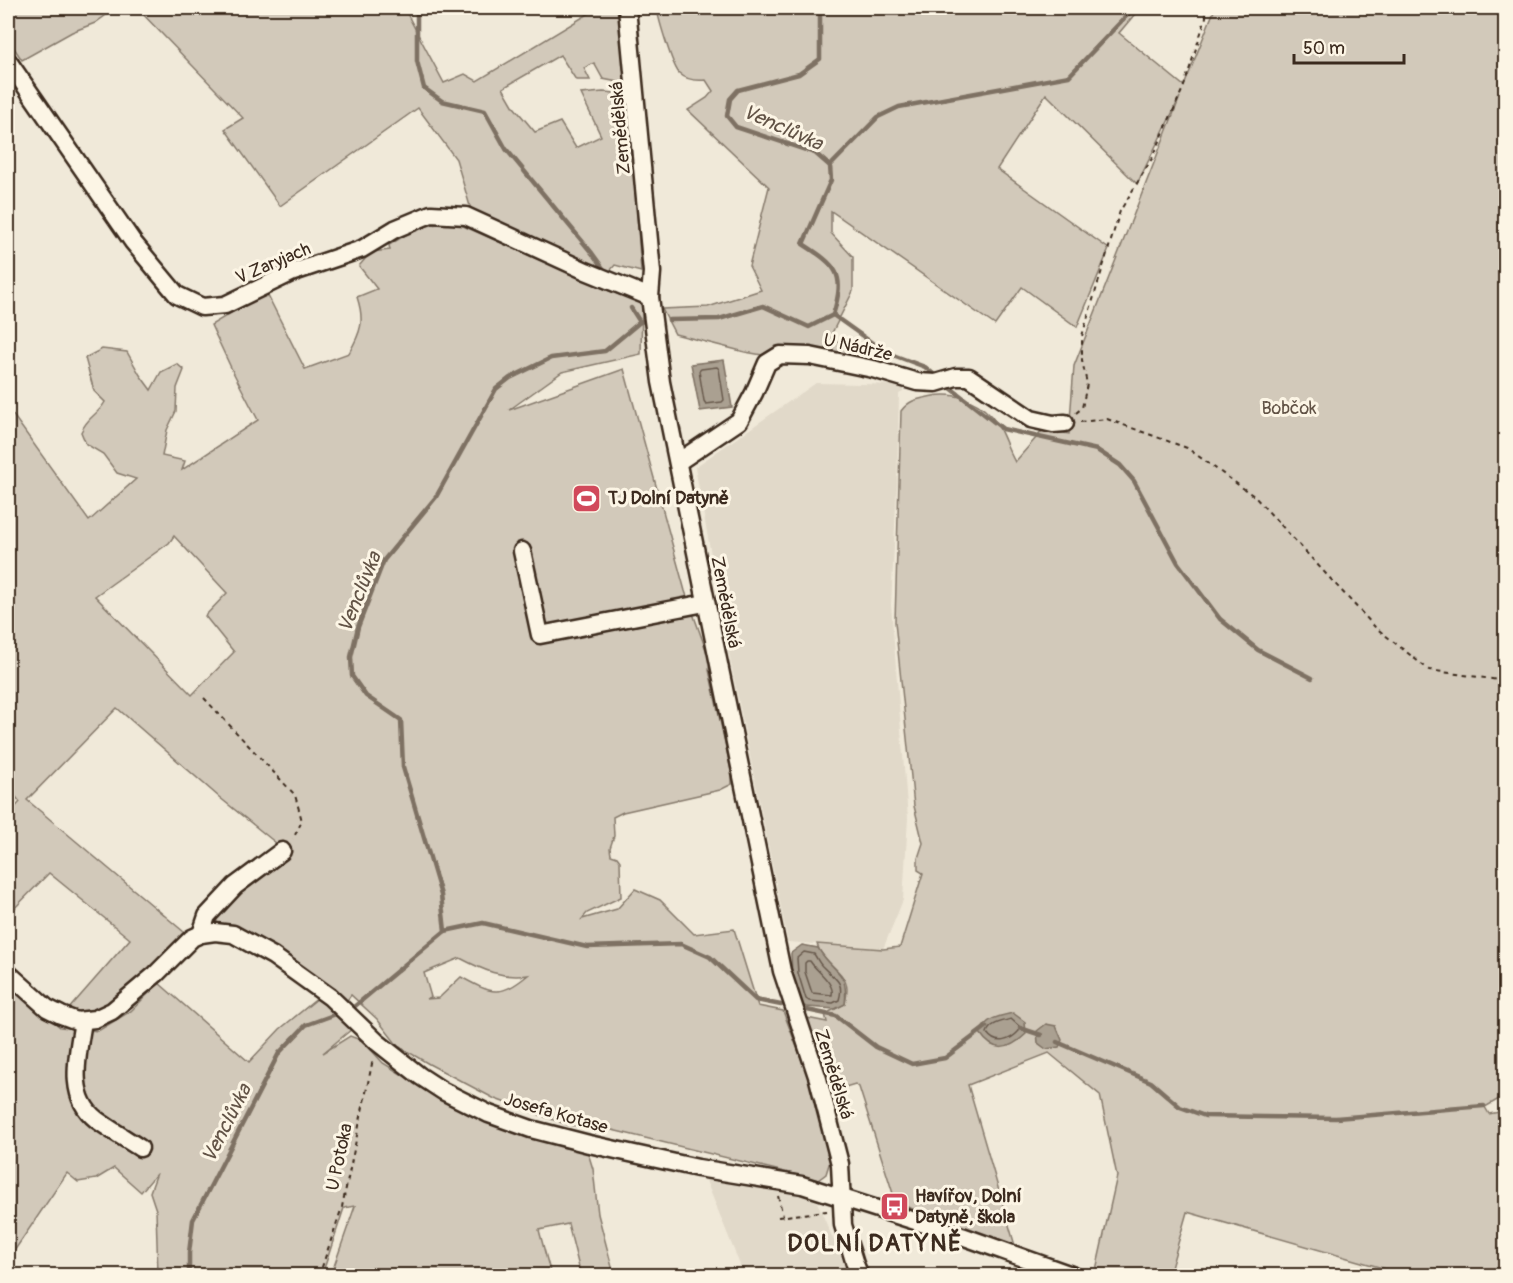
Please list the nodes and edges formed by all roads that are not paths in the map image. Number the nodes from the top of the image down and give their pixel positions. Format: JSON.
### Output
{"nodes":[{"id":1,"x":627,"y":8,"type":"edge"},
{"id":2,"x":8,"y":61,"type":"edge"},
{"id":3,"x":650,"y":297,"type":"junction"},
{"id":4,"x":1065,"y":423,"type":"road end"},
{"id":5,"x":678,"y":462,"type":"junction"},
{"id":6,"x":522,"y":551,"type":"dead end"},
{"id":7,"x":705,"y":603,"type":"junction"},
{"id":8,"x":282,"y":851,"type":"road end"},
{"id":9,"x":201,"y":934,"type":"junction"},
{"id":10,"x":8,"y":973,"type":"edge"},
{"id":11,"x":83,"y":1020,"type":"junction"},
{"id":12,"x":140,"y":1148,"type":"dead end"},
{"id":13,"x":841,"y":1202,"type":"junction"},
{"id":14,"x":860,"y":1275,"type":"edge"},
{"id":15,"x":1074,"y":1275,"type":"edge"}],
"edges":[{"from":1,"to":3,"type":"street","name":"Zemědělská"},
{"from":2,"to":3,"type":"street","name":"V Zaryjach"},
{"from":3,"to":5,"type":"street","name":"Zemědělská"},
{"from":4,"to":5,"type":"street","name":"U Nádrže"},
{"from":5,"to":7,"type":"street","name":"Zemědělská"},
{"from":6,"to":7,"type":"street"},
{"from":7,"to":13,"type":"street","name":"Zemědělská"},
{"from":8,"to":9,"type":"street"},
{"from":9,"to":11,"type":"street"},
{"from":9,"to":13,"type":"street","name":"Josefa Kotase"},
{"from":10,"to":11,"type":"street"},
{"from":11,"to":12,"type":"street"},
{"from":13,"to":14,"type":"street","name":"Zemědělská"},
{"from":13,"to":15,"type":"street","name":"Josefa Kotase"}]}
